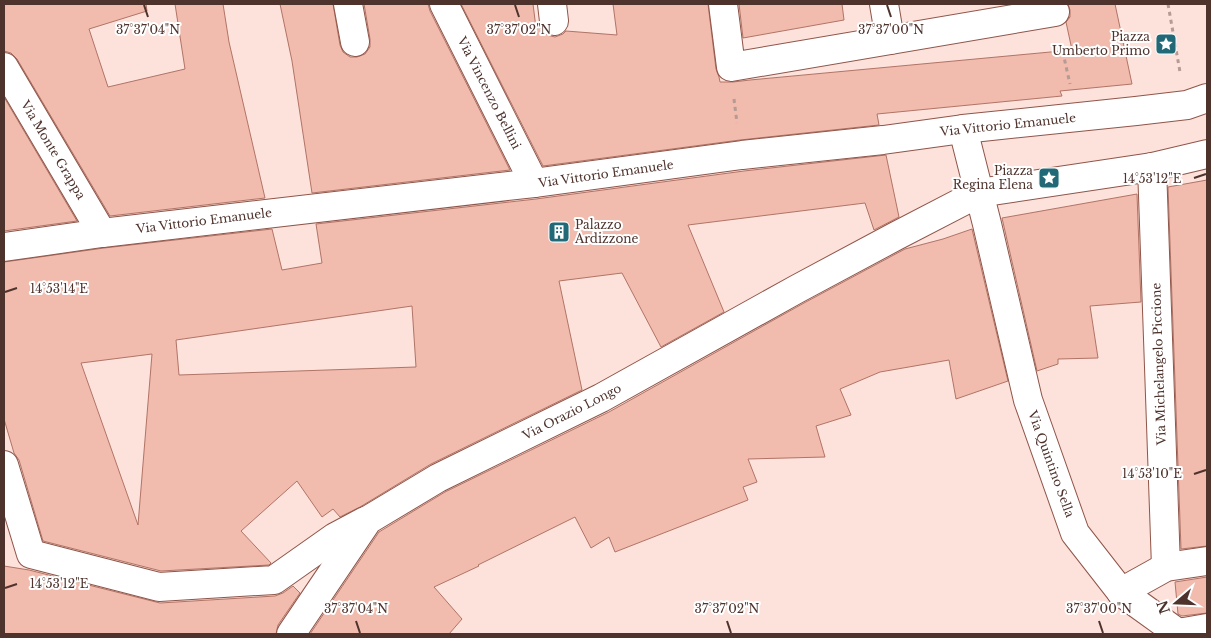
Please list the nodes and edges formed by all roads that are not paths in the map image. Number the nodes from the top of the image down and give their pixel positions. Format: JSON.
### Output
{"nodes":[{"id":1,"x":348,"y":4,"type":"edge"},
{"id":2,"x":444,"y":4,"type":"edge"},
{"id":3,"x":723,"y":4,"type":"edge"},
{"id":4,"x":1055,"y":12,"type":"road end"},
{"id":5,"x":887,"y":21,"type":"edge"},
{"id":6,"x":355,"y":42,"type":"dead end"},
{"id":7,"x":4,"y":67,"type":"edge"},
{"id":8,"x":1207,"y":98,"type":"edge"},
{"id":9,"x":963,"y":129,"type":"junction"},
{"id":10,"x":1207,"y":154,"type":"edge"},
{"id":11,"x":1152,"y":179,"type":"junction"},
{"id":12,"x":534,"y":183,"type":"junction"},
{"id":13,"x":979,"y":193,"type":"junction"},
{"id":14,"x":102,"y":233,"type":"junction"},
{"id":15,"x":4,"y":247,"type":"edge"},
{"id":16,"x":4,"y":464,"type":"edge"},
{"id":17,"x":368,"y":520,"type":"junction"},
{"id":18,"x":1207,"y":561,"type":"edge"},
{"id":19,"x":1166,"y":567,"type":"junction"},
{"id":20,"x":1121,"y":592,"type":"junction"},
{"id":21,"x":1207,"y":628,"type":"edge"},
{"id":22,"x":291,"y":634,"type":"edge"}],
"edges":[{"from":1,"to":6,"type":"street"},
{"from":2,"to":12,"type":"street","name":"Via Vincenzo Bellini"},
{"from":3,"to":5,"type":"street"},
{"from":4,"to":5,"type":"street"},
{"from":7,"to":14,"type":"street","name":"Via Monte Grappa"},
{"from":8,"to":9,"type":"street","name":"Via Vittorio Emanuele"},
{"from":9,"to":12,"type":"street","name":"Via Vittorio Emanuele"},
{"from":9,"to":13,"type":"street","name":"Via Quintino Sella"},
{"from":10,"to":11,"type":"street","name":"Via Orazio Longo"},
{"from":11,"to":13,"type":"street","name":"Via Orazio Longo"},
{"from":11,"to":19,"type":"street","name":"Via Michelangelo Piccione"},
{"from":12,"to":14,"type":"street","name":"Via Vittorio Emanuele"},
{"from":13,"to":17,"type":"street","name":"Via Orazio Longo"},
{"from":13,"to":20,"type":"street","name":"Via Quintino Sella"},
{"from":14,"to":15,"type":"street","name":"Via Vittorio Emanuele"},
{"from":16,"to":17,"type":"street"},
{"from":17,"to":22,"type":"street","name":"Via Orazio Longo"},
{"from":18,"to":19,"type":"street"},
{"from":19,"to":20,"type":"street"},
{"from":20,"to":21,"type":"street","name":"Via Quintino Sella"}]}
